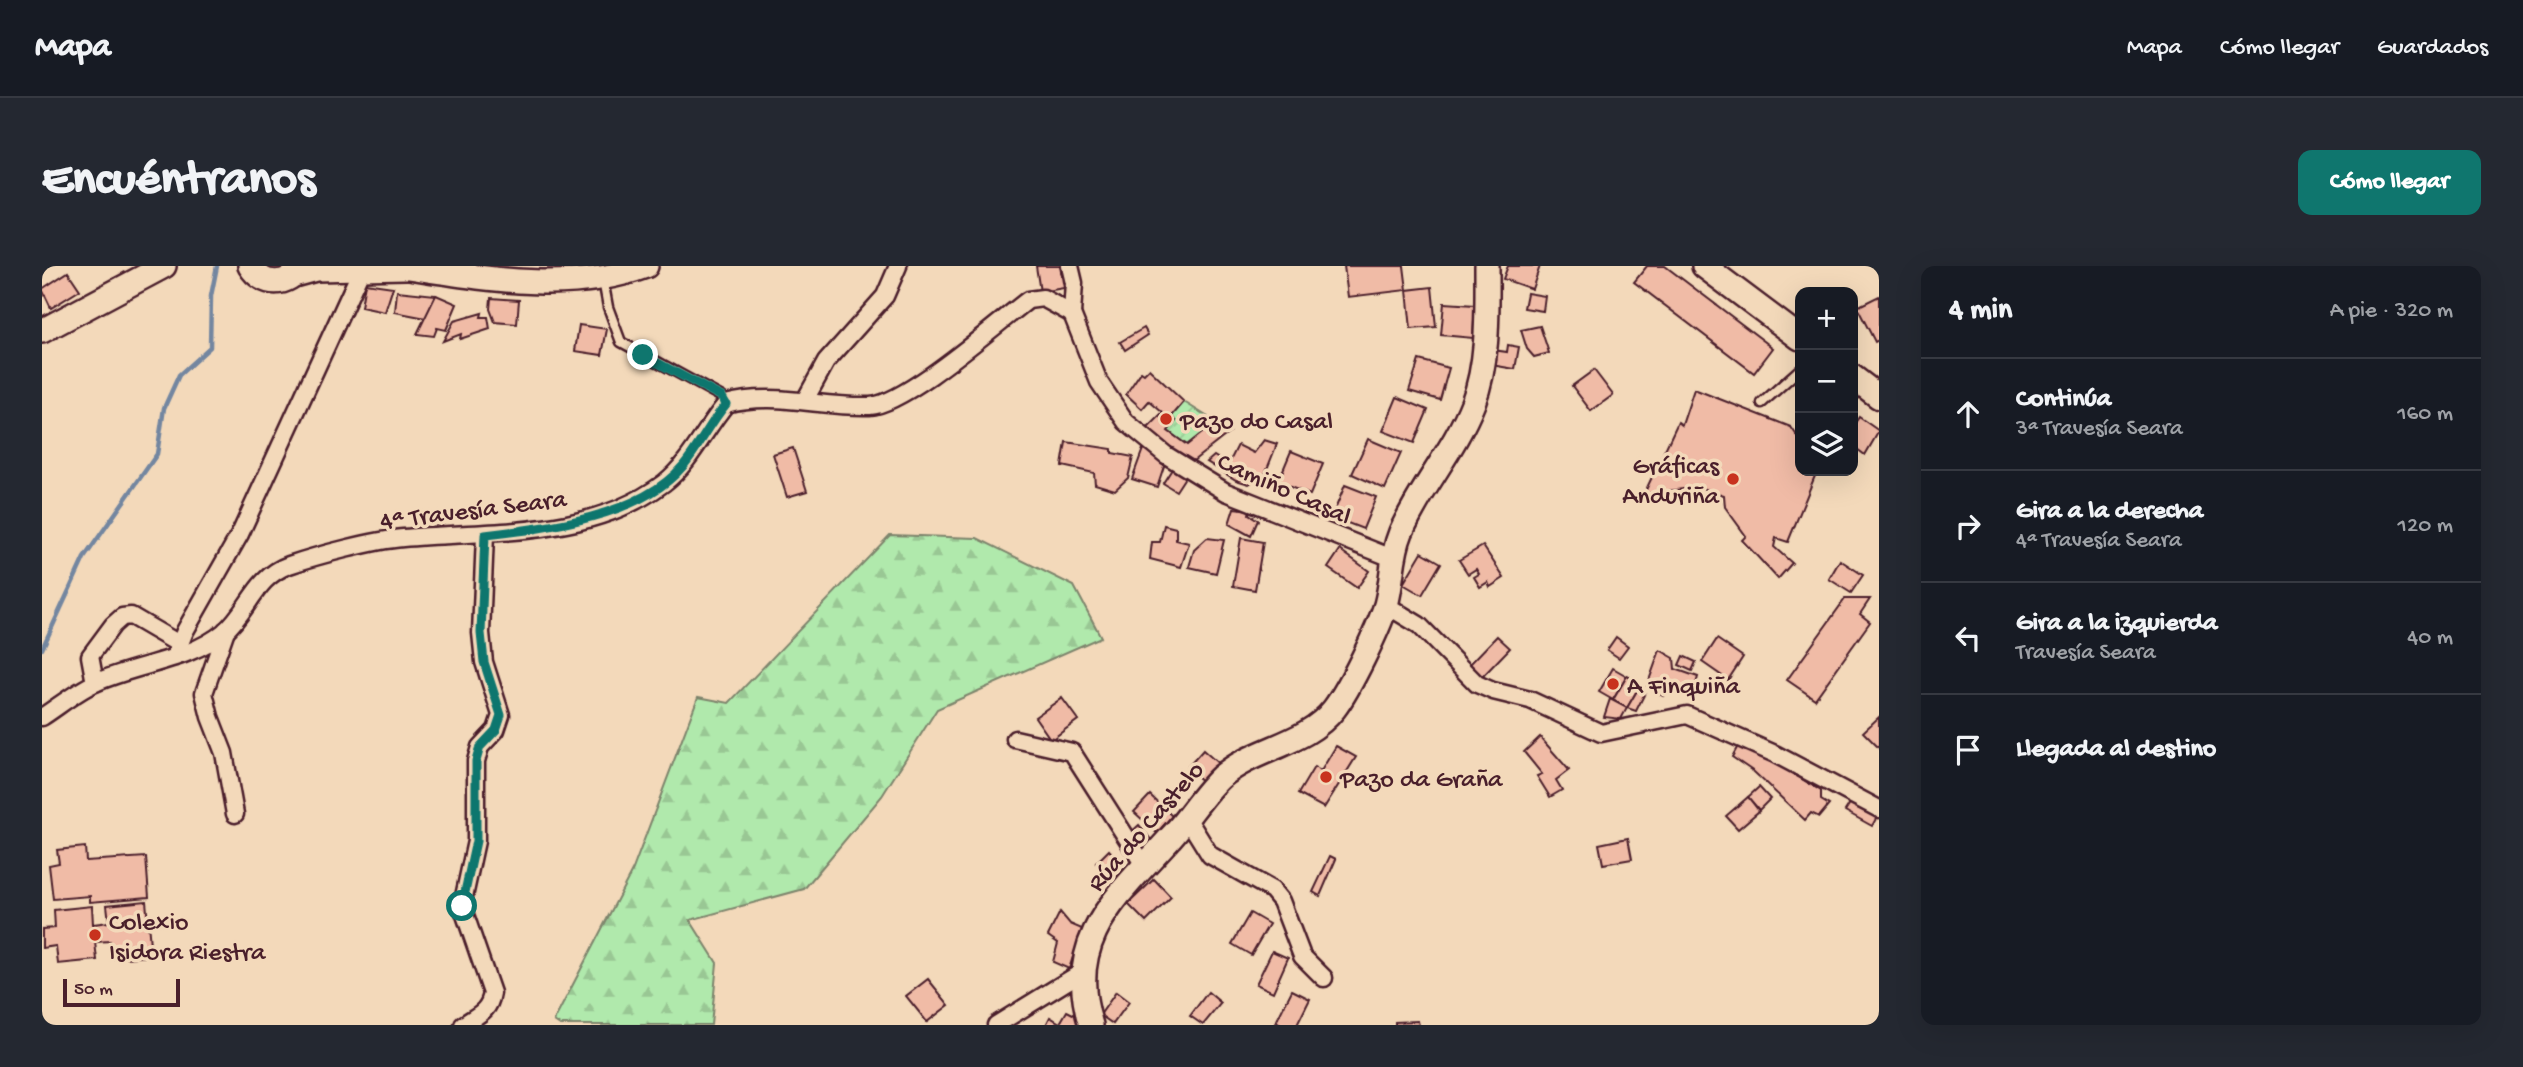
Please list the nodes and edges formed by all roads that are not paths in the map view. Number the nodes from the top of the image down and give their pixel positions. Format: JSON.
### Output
{"nodes":[{"id":1,"x":164,"y":266,"type":"edge"},
{"id":2,"x":250,"y":266,"type":"edge"},
{"id":3,"x":363,"y":266,"type":"edge"},
{"id":4,"x":404,"y":266,"type":"edge"},
{"id":5,"x":646,"y":266,"type":"edge"},
{"id":6,"x":898,"y":266,"type":"edge"},
{"id":7,"x":1070,"y":266,"type":"edge"},
{"id":8,"x":1486,"y":266,"type":"edge"},
{"id":9,"x":1704,"y":266,"type":"edge"},
{"id":10,"x":298,"y":270,"type":"edge"},
{"id":11,"x":603,"y":280,"type":"junction"},
{"id":12,"x":1072,"y":314,"type":"junction"},
{"id":13,"x":42,"y":331,"type":"edge"},
{"id":14,"x":1795,"y":334,"type":"edge"},
{"id":15,"x":1795,"y":373,"type":"edge"},
{"id":16,"x":1858,"y":381,"type":"edge"},
{"id":17,"x":1879,"y":397,"type":"edge"},
{"id":18,"x":805,"y":400,"type":"junction"},
{"id":19,"x":1762,"y":403,"type":"dead end"},
{"id":20,"x":726,"y":404,"type":"junction"},
{"id":21,"x":485,"y":535,"type":"junction"},
{"id":22,"x":1392,"y":558,"type":"junction"},
{"id":23,"x":1386,"y":604,"type":"junction"},
{"id":24,"x":226,"y":630,"type":"junction"},
{"id":25,"x":177,"y":650,"type":"junction"},
{"id":26,"x":95,"y":683,"type":"junction"},
{"id":27,"x":42,"y":717,"type":"edge"},
{"id":28,"x":1015,"y":739,"type":"dead end"},
{"id":29,"x":1879,"y":809,"type":"edge"},
{"id":30,"x":235,"y":814,"type":"dead end"},
{"id":31,"x":1188,"y":818,"type":"junction"},
{"id":32,"x":1144,"y":865,"type":"junction"},
{"id":33,"x":1082,"y":972,"type":"junction"},
{"id":34,"x":1324,"y":978,"type":"dead end"},
{"id":35,"x":463,"y":1025,"type":"edge"},
{"id":36,"x":996,"y":1025,"type":"edge"},
{"id":37,"x":1091,"y":1025,"type":"edge"}],
"edges":[{"from":1,"to":13,"type":"street"},
{"from":2,"to":10,"type":"street"},
{"from":3,"to":4,"type":"street"},
{"from":3,"to":10,"type":"street"},
{"from":3,"to":25,"type":"street"},
{"from":4,"to":11,"type":"street"},
{"from":5,"to":11,"type":"street"},
{"from":6,"to":18,"type":"street"},
{"from":7,"to":12,"type":"street"},
{"from":8,"to":22,"type":"street","name":"Rúa do Castelo"},
{"from":9,"to":14,"type":"street"},
{"from":11,"to":20,"type":"lane"},
{"from":12,"to":18,"type":"street"},
{"from":12,"to":22,"type":"street","name":"Camiño Casal"},
{"from":15,"to":19,"type":"lane"},
{"from":16,"to":17,"type":"street"},
{"from":18,"to":20,"type":"street"},
{"from":20,"to":21,"type":"street","name":"4ª Travesía Seara"},
{"from":21,"to":24,"type":"street","name":"4ª Travesía Seara"},
{"from":21,"to":35,"type":"street"},
{"from":22,"to":23,"type":"street","name":"Rúa do Castelo"},
{"from":23,"to":29,"type":"street"},
{"from":23,"to":31,"type":"street","name":"Rúa do Castelo"},
{"from":24,"to":25,"type":"street","name":"4ª Travesía Seara"},
{"from":24,"to":30,"type":"street"},
{"from":25,"to":26,"type":"street","name":"4ª Travesía Seara"},
{"from":25,"to":26,"type":"street"},
{"from":26,"to":27,"type":"street","name":"4ª Travesía Seara"},
{"from":28,"to":32,"type":"street"},
{"from":31,"to":32,"type":"street","name":"Rúa do Castelo"},
{"from":31,"to":34,"type":"street"},
{"from":32,"to":33,"type":"street","name":"Rúa do Castelo"},
{"from":33,"to":36,"type":"street"},
{"from":33,"to":37,"type":"street","name":"Rúa do Castelo"}]}
